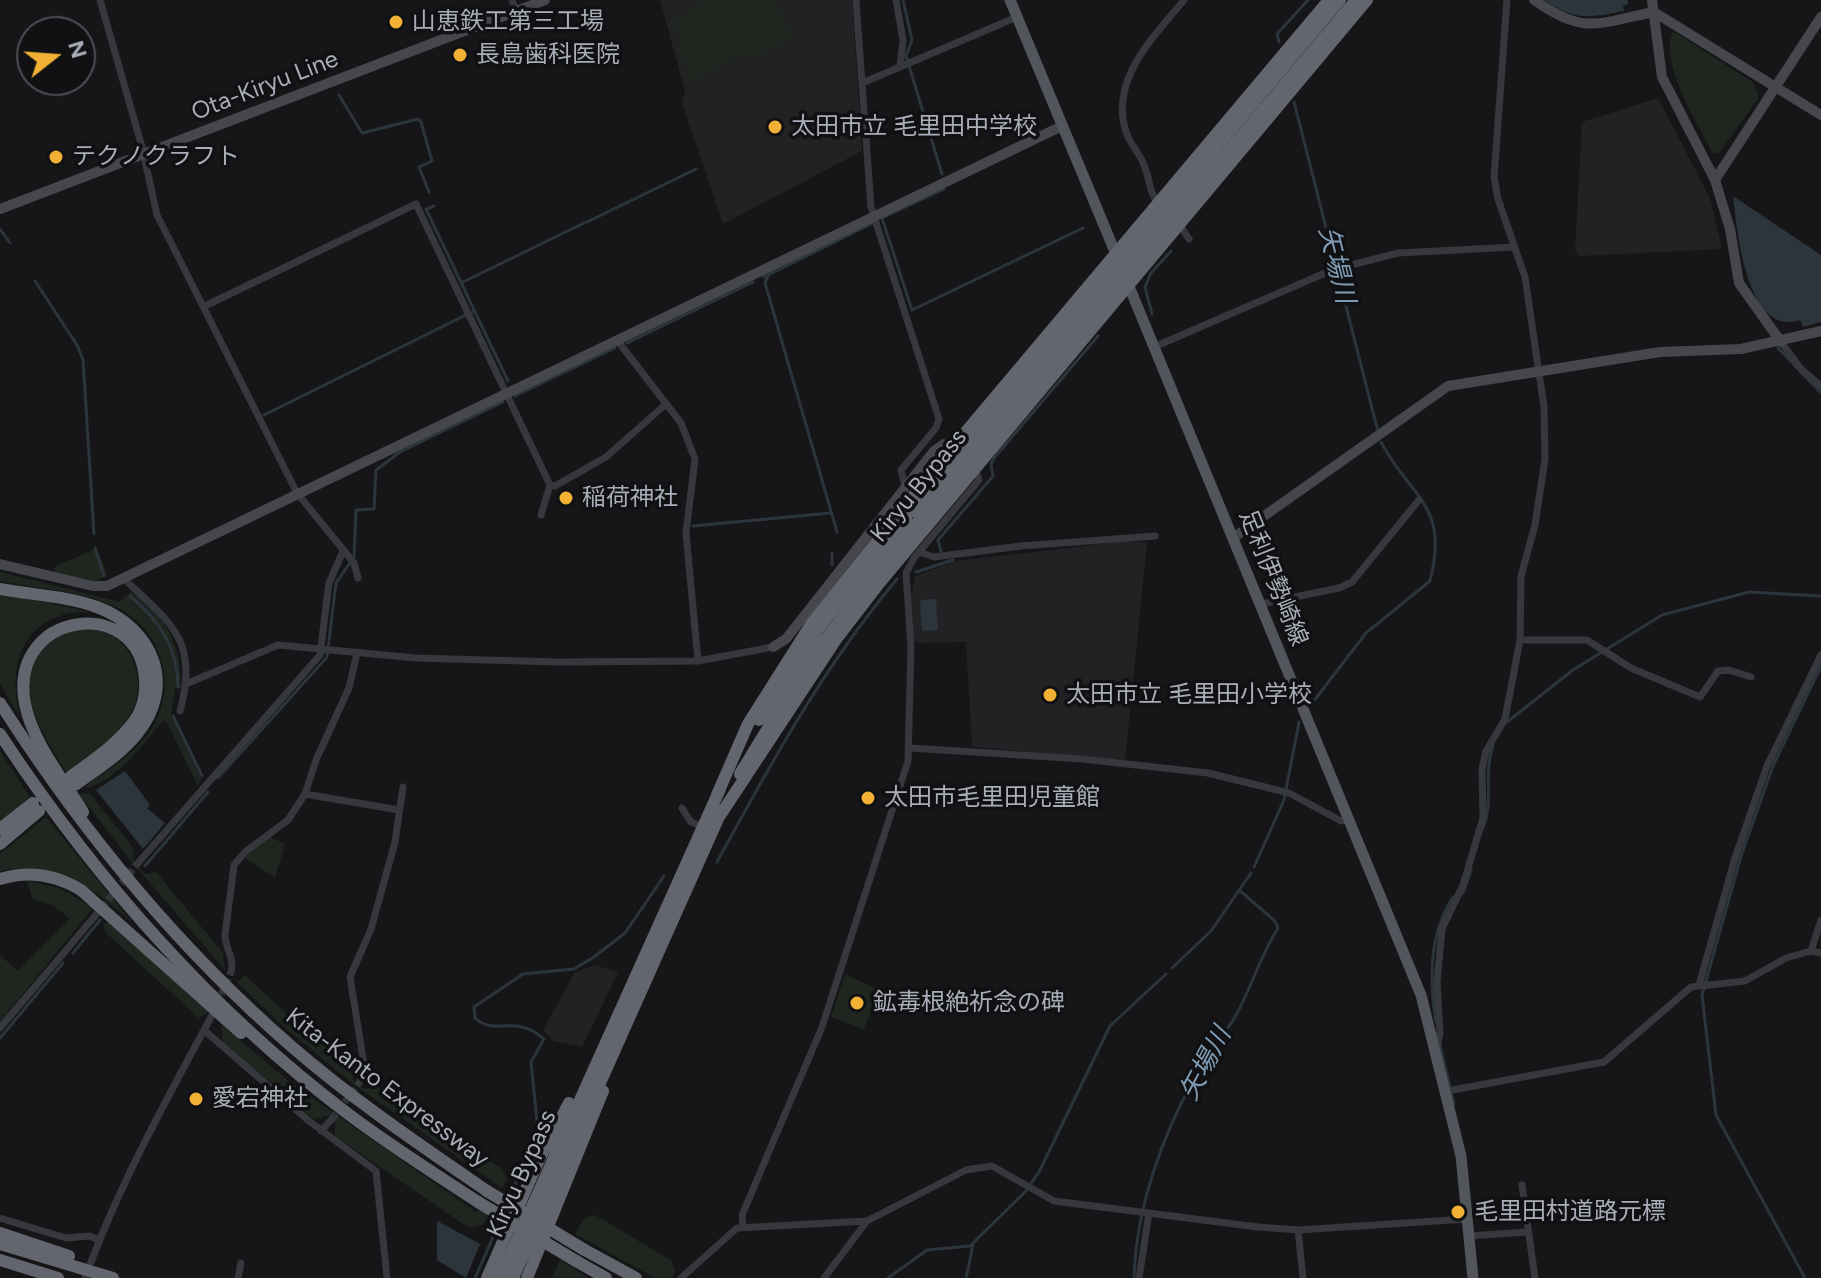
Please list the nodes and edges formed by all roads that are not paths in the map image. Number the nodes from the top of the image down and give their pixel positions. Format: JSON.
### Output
{"nodes":[{"id":1,"x":100,"y":0,"type":"edge"},
{"id":2,"x":512,"y":0,"type":"edge"},
{"id":3,"x":545,"y":0,"type":"edge"},
{"id":4,"x":856,"y":0,"type":"edge"},
{"id":5,"x":896,"y":0,"type":"edge"},
{"id":6,"x":1010,"y":0,"type":"edge"},
{"id":7,"x":1184,"y":0,"type":"edge"},
{"id":8,"x":1329,"y":0,"type":"edge"},
{"id":9,"x":1340,"y":0,"type":"edge"},
{"id":10,"x":1356,"y":0,"type":"edge"},
{"id":11,"x":1367,"y":0,"type":"edge"},
{"id":12,"x":1507,"y":0,"type":"edge"},
{"id":13,"x":1534,"y":0,"type":"edge"},
{"id":14,"x":1653,"y":6,"type":"edge"},
{"id":15,"x":516,"y":12,"type":"junction"},
{"id":16,"x":1017,"y":17,"type":"junction"},
{"id":17,"x":1821,"y":17,"type":"edge"},
{"id":18,"x":906,"y":64,"type":"junction"},
{"id":19,"x":862,"y":83,"type":"junction"},
{"id":20,"x":1776,"y":87,"type":"junction"},
{"id":21,"x":1260,"y":105,"type":"junction"},
{"id":22,"x":1821,"y":115,"type":"edge"},
{"id":23,"x":1062,"y":126,"type":"junction"},
{"id":24,"x":144,"y":154,"type":"junction"},
{"id":25,"x":1715,"y":180,"type":"junction"},
{"id":26,"x":1157,"y":203,"type":"junction"},
{"id":27,"x":0,"y":209,"type":"edge"},
{"id":28,"x":876,"y":219,"type":"junction"},
{"id":29,"x":1182,"y":225,"type":"junction"},
{"id":30,"x":1189,"y":239,"type":"dead end"},
{"id":31,"x":1515,"y":247,"type":"junction"},
{"id":32,"x":1116,"y":253,"type":"junction"},
{"id":33,"x":1129,"y":286,"type":"junction"},
{"id":34,"x":205,"y":306,"type":"junction"},
{"id":35,"x":1821,"y":331,"type":"edge"},
{"id":36,"x":617,"y":340,"type":"junction"},
{"id":37,"x":1781,"y":342,"type":"junction"},
{"id":38,"x":1154,"y":347,"type":"junction"},
{"id":39,"x":1539,"y":370,"type":"junction"},
{"id":40,"x":1821,"y":386,"type":"edge"},
{"id":41,"x":507,"y":393,"type":"junction"},
{"id":42,"x":666,"y":404,"type":"junction"},
{"id":43,"x":953,"y":448,"type":"junction"},
{"id":44,"x":975,"y":467,"type":"junction"},
{"id":45,"x":550,"y":485,"type":"junction"},
{"id":46,"x":905,"y":486,"type":"junction"},
{"id":47,"x":297,"y":493,"type":"junction"},
{"id":48,"x":1419,"y":500,"type":"dead end"},
{"id":49,"x":541,"y":515,"type":"dead end"},
{"id":50,"x":916,"y":516,"type":"junction"},
{"id":51,"x":1155,"y":536,"type":"dead end"},
{"id":52,"x":1233,"y":538,"type":"junction"},
{"id":53,"x":919,"y":552,"type":"junction"},
{"id":54,"x":349,"y":556,"type":"junction"},
{"id":55,"x":0,"y":564,"type":"edge"},
{"id":56,"x":123,"y":578,"type":"junction"},
{"id":57,"x":358,"y":578,"type":"dead end"},
{"id":58,"x":0,"y":589,"type":"edge"},
{"id":59,"x":1261,"y":604,"type":"junction"},
{"id":60,"x":1520,"y":640,"type":"junction"},
{"id":61,"x":773,"y":647,"type":"joint"},
{"id":62,"x":326,"y":649,"type":"junction"},
{"id":63,"x":357,"y":653,"type":"junction"},
{"id":64,"x":1821,"y":655,"type":"edge"},
{"id":65,"x":698,"y":661,"type":"junction"},
{"id":66,"x":1751,"y":677,"type":"dead end"},
{"id":67,"x":186,"y":684,"type":"junction"},
{"id":68,"x":0,"y":703,"type":"edge"},
{"id":69,"x":180,"y":711,"type":"dead end"},
{"id":70,"x":0,"y":734,"type":"edge"},
{"id":71,"x":911,"y":748,"type":"junction"},
{"id":72,"x":403,"y":787,"type":"dead end"},
{"id":73,"x":305,"y":794,"type":"junction"},
{"id":74,"x":717,"y":795,"type":"junction"},
{"id":75,"x":682,"y":808,"type":"dead end"},
{"id":76,"x":399,"y":810,"type":"junction"},
{"id":77,"x":719,"y":817,"type":"junction"},
{"id":78,"x":1349,"y":819,"type":"junction"},
{"id":79,"x":701,"y":826,"type":"junction"},
{"id":80,"x":0,"y":829,"type":"edge"},
{"id":81,"x":0,"y":844,"type":"edge"},
{"id":82,"x":138,"y":863,"type":"tunnel mouth"},
{"id":83,"x":0,"y":879,"type":"edge"},
{"id":84,"x":95,"y":916,"type":"tunnel mouth"},
{"id":85,"x":160,"y":918,"type":"junction"},
{"id":86,"x":1821,"y":920,"type":"edge"},
{"id":87,"x":1811,"y":951,"type":"junction"},
{"id":88,"x":1821,"y":953,"type":"edge"},
{"id":89,"x":231,"y":972,"type":"tunnel mouth"},
{"id":90,"x":1699,"y":985,"type":"junction"},
{"id":91,"x":211,"y":1017,"type":"dead end"},
{"id":92,"x":0,"y":1028,"type":"edge"},
{"id":93,"x":205,"y":1031,"type":"junction"},
{"id":94,"x":1437,"y":1050,"type":"junction"},
{"id":95,"x":604,"y":1056,"type":"junction"},
{"id":96,"x":359,"y":1083,"type":"tunnel mouth"},
{"id":97,"x":1447,"y":1091,"type":"junction"},
{"id":98,"x":327,"y":1097,"type":"junction"},
{"id":99,"x":332,"y":1119,"type":"tunnel mouth"},
{"id":100,"x":321,"y":1131,"type":"junction"},
{"id":101,"x":1522,"y":1185,"type":"dead end"},
{"id":102,"x":1149,"y":1213,"type":"junction"},
{"id":103,"x":0,"y":1218,"type":"edge"},
{"id":104,"x":1467,"y":1219,"type":"junction"},
{"id":105,"x":867,"y":1221,"type":"junction"},
{"id":106,"x":743,"y":1226,"type":"junction"},
{"id":107,"x":1298,"y":1230,"type":"junction"},
{"id":108,"x":1526,"y":1232,"type":"junction"},
{"id":109,"x":0,"y":1233,"type":"edge"},
{"id":110,"x":1469,"y":1236,"type":"junction"},
{"id":111,"x":99,"y":1240,"type":"junction"},
{"id":112,"x":0,"y":1244,"type":"edge"},
{"id":113,"x":0,"y":1260,"type":"edge"},
{"id":114,"x":241,"y":1263,"type":"dead end"},
{"id":115,"x":87,"y":1274,"type":"edge"},
{"id":116,"x":58,"y":1278,"type":"edge"},
{"id":117,"x":113,"y":1278,"type":"edge"},
{"id":118,"x":238,"y":1278,"type":"edge"},
{"id":119,"x":387,"y":1278,"type":"edge"},
{"id":120,"x":487,"y":1278,"type":"edge"},
{"id":121,"x":500,"y":1278,"type":"edge"},
{"id":122,"x":513,"y":1278,"type":"edge"},
{"id":123,"x":527,"y":1278,"type":"edge"},
{"id":124,"x":606,"y":1278,"type":"edge"},
{"id":125,"x":636,"y":1278,"type":"edge"},
{"id":126,"x":681,"y":1278,"type":"edge"},
{"id":127,"x":824,"y":1278,"type":"edge"},
{"id":128,"x":1139,"y":1278,"type":"edge"},
{"id":129,"x":1303,"y":1278,"type":"edge"},
{"id":130,"x":1473,"y":1278,"type":"edge"},
{"id":131,"x":1535,"y":1278,"type":"edge"}],
"edges":[{"from":1,"to":24,"type":"street"},
{"from":2,"to":15,"type":"street"},
{"from":3,"to":15,"type":"street","name":"Ota-Kiryu Line"},
{"from":4,"to":19,"type":"street"},
{"from":5,"to":18,"type":"street"},
{"from":6,"to":16,"type":"main road","name":"足利伊勢崎線"},
{"from":7,"to":26,"type":"street"},
{"from":8,"to":26,"type":"highway"},
{"from":9,"to":21,"type":"highway","name":"Kiryu Bypass"},
{"from":10,"to":21,"type":"highway","name":"Kiryu Bypass"},
{"from":11,"to":29,"type":"highway"},
{"from":12,"to":31,"type":"street"},
{"from":13,"to":14,"type":"street"},
{"from":14,"to":20,"type":"street"},
{"from":14,"to":25,"type":"street"},
{"from":15,"to":24,"type":"street","name":"Ota-Kiryu Line"},
{"from":16,"to":18,"type":"street"},
{"from":16,"to":23,"type":"main road","name":"足利伊勢崎線"},
{"from":17,"to":20,"type":"street"},
{"from":18,"to":19,"type":"street"},
{"from":19,"to":28,"type":"street"},
{"from":20,"to":22,"type":"street"},
{"from":20,"to":25,"type":"street"},
{"from":21,"to":50,"type":"highway","name":"Kiryu Bypass","bridge":true},
{"from":23,"to":28,"type":"street"},
{"from":23,"to":32,"type":"main road","name":"足利伊勢崎線"},
{"from":24,"to":27,"type":"street","name":"Ota-Kiryu Line"},
{"from":24,"to":34,"type":"street"},
{"from":25,"to":37,"type":"street"},
{"from":26,"to":29,"type":"street"},
{"from":26,"to":32,"type":"highway"},
{"from":28,"to":36,"type":"street"},
{"from":28,"to":46,"type":"street"},
{"from":29,"to":30,"type":"street"},
{"from":29,"to":33,"type":"highway"},
{"from":31,"to":38,"type":"street"},
{"from":31,"to":39,"type":"street"},
{"from":32,"to":33,"type":"main road","name":"足利伊勢崎線"},
{"from":32,"to":43,"type":"highway"},
{"from":33,"to":38,"type":"main road","name":"足利伊勢崎線"},
{"from":33,"to":44,"type":"highway"},
{"from":34,"to":41,"type":"street"},
{"from":34,"to":47,"type":"street"},
{"from":35,"to":37,"type":"street"},
{"from":36,"to":41,"type":"street"},
{"from":36,"to":42,"type":"street"},
{"from":37,"to":39,"type":"street"},
{"from":37,"to":40,"type":"street"},
{"from":38,"to":52,"type":"main road","name":"足利伊勢崎線"},
{"from":39,"to":52,"type":"street"},
{"from":39,"to":60,"type":"street"},
{"from":41,"to":45,"type":"street"},
{"from":41,"to":47,"type":"street"},
{"from":42,"to":45,"type":"street"},
{"from":42,"to":65,"type":"street"},
{"from":43,"to":44,"type":"street"},
{"from":43,"to":46,"type":"street"},
{"from":43,"to":74,"type":"highway"},
{"from":44,"to":53,"type":"street"},
{"from":44,"to":77,"type":"highway"},
{"from":45,"to":49,"type":"street"},
{"from":46,"to":61,"type":"street"},
{"from":47,"to":54,"type":"street"},
{"from":47,"to":56,"type":"street"},
{"from":48,"to":59,"type":"street"},
{"from":50,"to":74,"type":"highway","name":"Kiryu Bypass"},
{"from":50,"to":77,"type":"highway","name":"Kiryu Bypass"},
{"from":51,"to":53,"type":"street"},
{"from":52,"to":59,"type":"main road","name":"足利伊勢崎線"},
{"from":53,"to":71,"type":"street"},
{"from":54,"to":57,"type":"street"},
{"from":54,"to":62,"type":"street"},
{"from":55,"to":56,"type":"street"},
{"from":56,"to":67,"type":"street"},
{"from":58,"to":85,"type":"highway"},
{"from":59,"to":78,"type":"main road","name":"足利伊勢崎線"},
{"from":60,"to":66,"type":"street"},
{"from":60,"to":94,"type":"street"},
{"from":61,"to":65,"type":"street"},
{"from":62,"to":63,"type":"street"},
{"from":62,"to":67,"type":"street"},
{"from":62,"to":82,"type":"street"},
{"from":63,"to":65,"type":"street"},
{"from":63,"to":73,"type":"street"},
{"from":64,"to":90,"type":"street"},
{"from":67,"to":69,"type":"street"},
{"from":68,"to":85,"type":"highway","name":"Kita-Kanto Expressway"},
{"from":70,"to":98,"type":"highway","name":"Kita-Kanto Expressway"},
{"from":71,"to":78,"type":"street"},
{"from":71,"to":106,"type":"street"},
{"from":72,"to":76,"type":"street"},
{"from":73,"to":76,"type":"street"},
{"from":73,"to":89,"type":"street"},
{"from":74,"to":79,"type":"highway","name":"Kiryu Bypass"},
{"from":75,"to":79,"type":"street"},
{"from":76,"to":96,"type":"street"},
{"from":77,"to":95,"type":"highway","name":"Kiryu Bypass"},
{"from":78,"to":94,"type":"main road","name":"足利伊勢崎線"},
{"from":79,"to":95,"type":"highway","name":"Kiryu Bypass"},
{"from":80,"to":81,"type":"highway"},
{"from":83,"to":98,"type":"highway"},
{"from":84,"to":92,"type":"street"},
{"from":85,"to":125,"type":"highway","name":"Kita-Kanto Expressway","bridge":true},
{"from":86,"to":87,"type":"street"},
{"from":87,"to":88,"type":"street"},
{"from":87,"to":90,"type":"street"},
{"from":90,"to":97,"type":"street"},
{"from":91,"to":93,"type":"street"},
{"from":93,"to":100,"type":"street"},
{"from":93,"to":111,"type":"street"},
{"from":94,"to":97,"type":"main road","name":"足利伊勢崎線"},
{"from":95,"to":120,"type":"highway"},
{"from":95,"to":121,"type":"highway","name":"Kiryu Bypass"},
{"from":95,"to":122,"type":"highway"},
{"from":95,"to":123,"type":"highway"},
{"from":97,"to":104,"type":"main road","name":"足利伊勢崎線"},
{"from":98,"to":124,"type":"highway","name":"Kita-Kanto Expressway","bridge":true},
{"from":99,"to":100,"type":"street"},
{"from":100,"to":119,"type":"street"},
{"from":101,"to":108,"type":"street"},
{"from":102,"to":105,"type":"street"},
{"from":102,"to":107,"type":"street"},
{"from":102,"to":128,"type":"street"},
{"from":103,"to":111,"type":"street"},
{"from":104,"to":107,"type":"street"},
{"from":104,"to":110,"type":"main road","name":"足利伊勢崎線"},
{"from":105,"to":106,"type":"street"},
{"from":105,"to":127,"type":"street"},
{"from":106,"to":126,"type":"street"},
{"from":107,"to":129,"type":"street"},
{"from":108,"to":110,"type":"street"},
{"from":108,"to":131,"type":"street"},
{"from":109,"to":115,"type":"highway"},
{"from":110,"to":130,"type":"main road","name":"足利伊勢崎線"},
{"from":111,"to":115,"type":"street"},
{"from":112,"to":115,"type":"highway"},
{"from":113,"to":116,"type":"highway"},
{"from":114,"to":118,"type":"street"},
{"from":115,"to":117,"type":"highway"}]}
